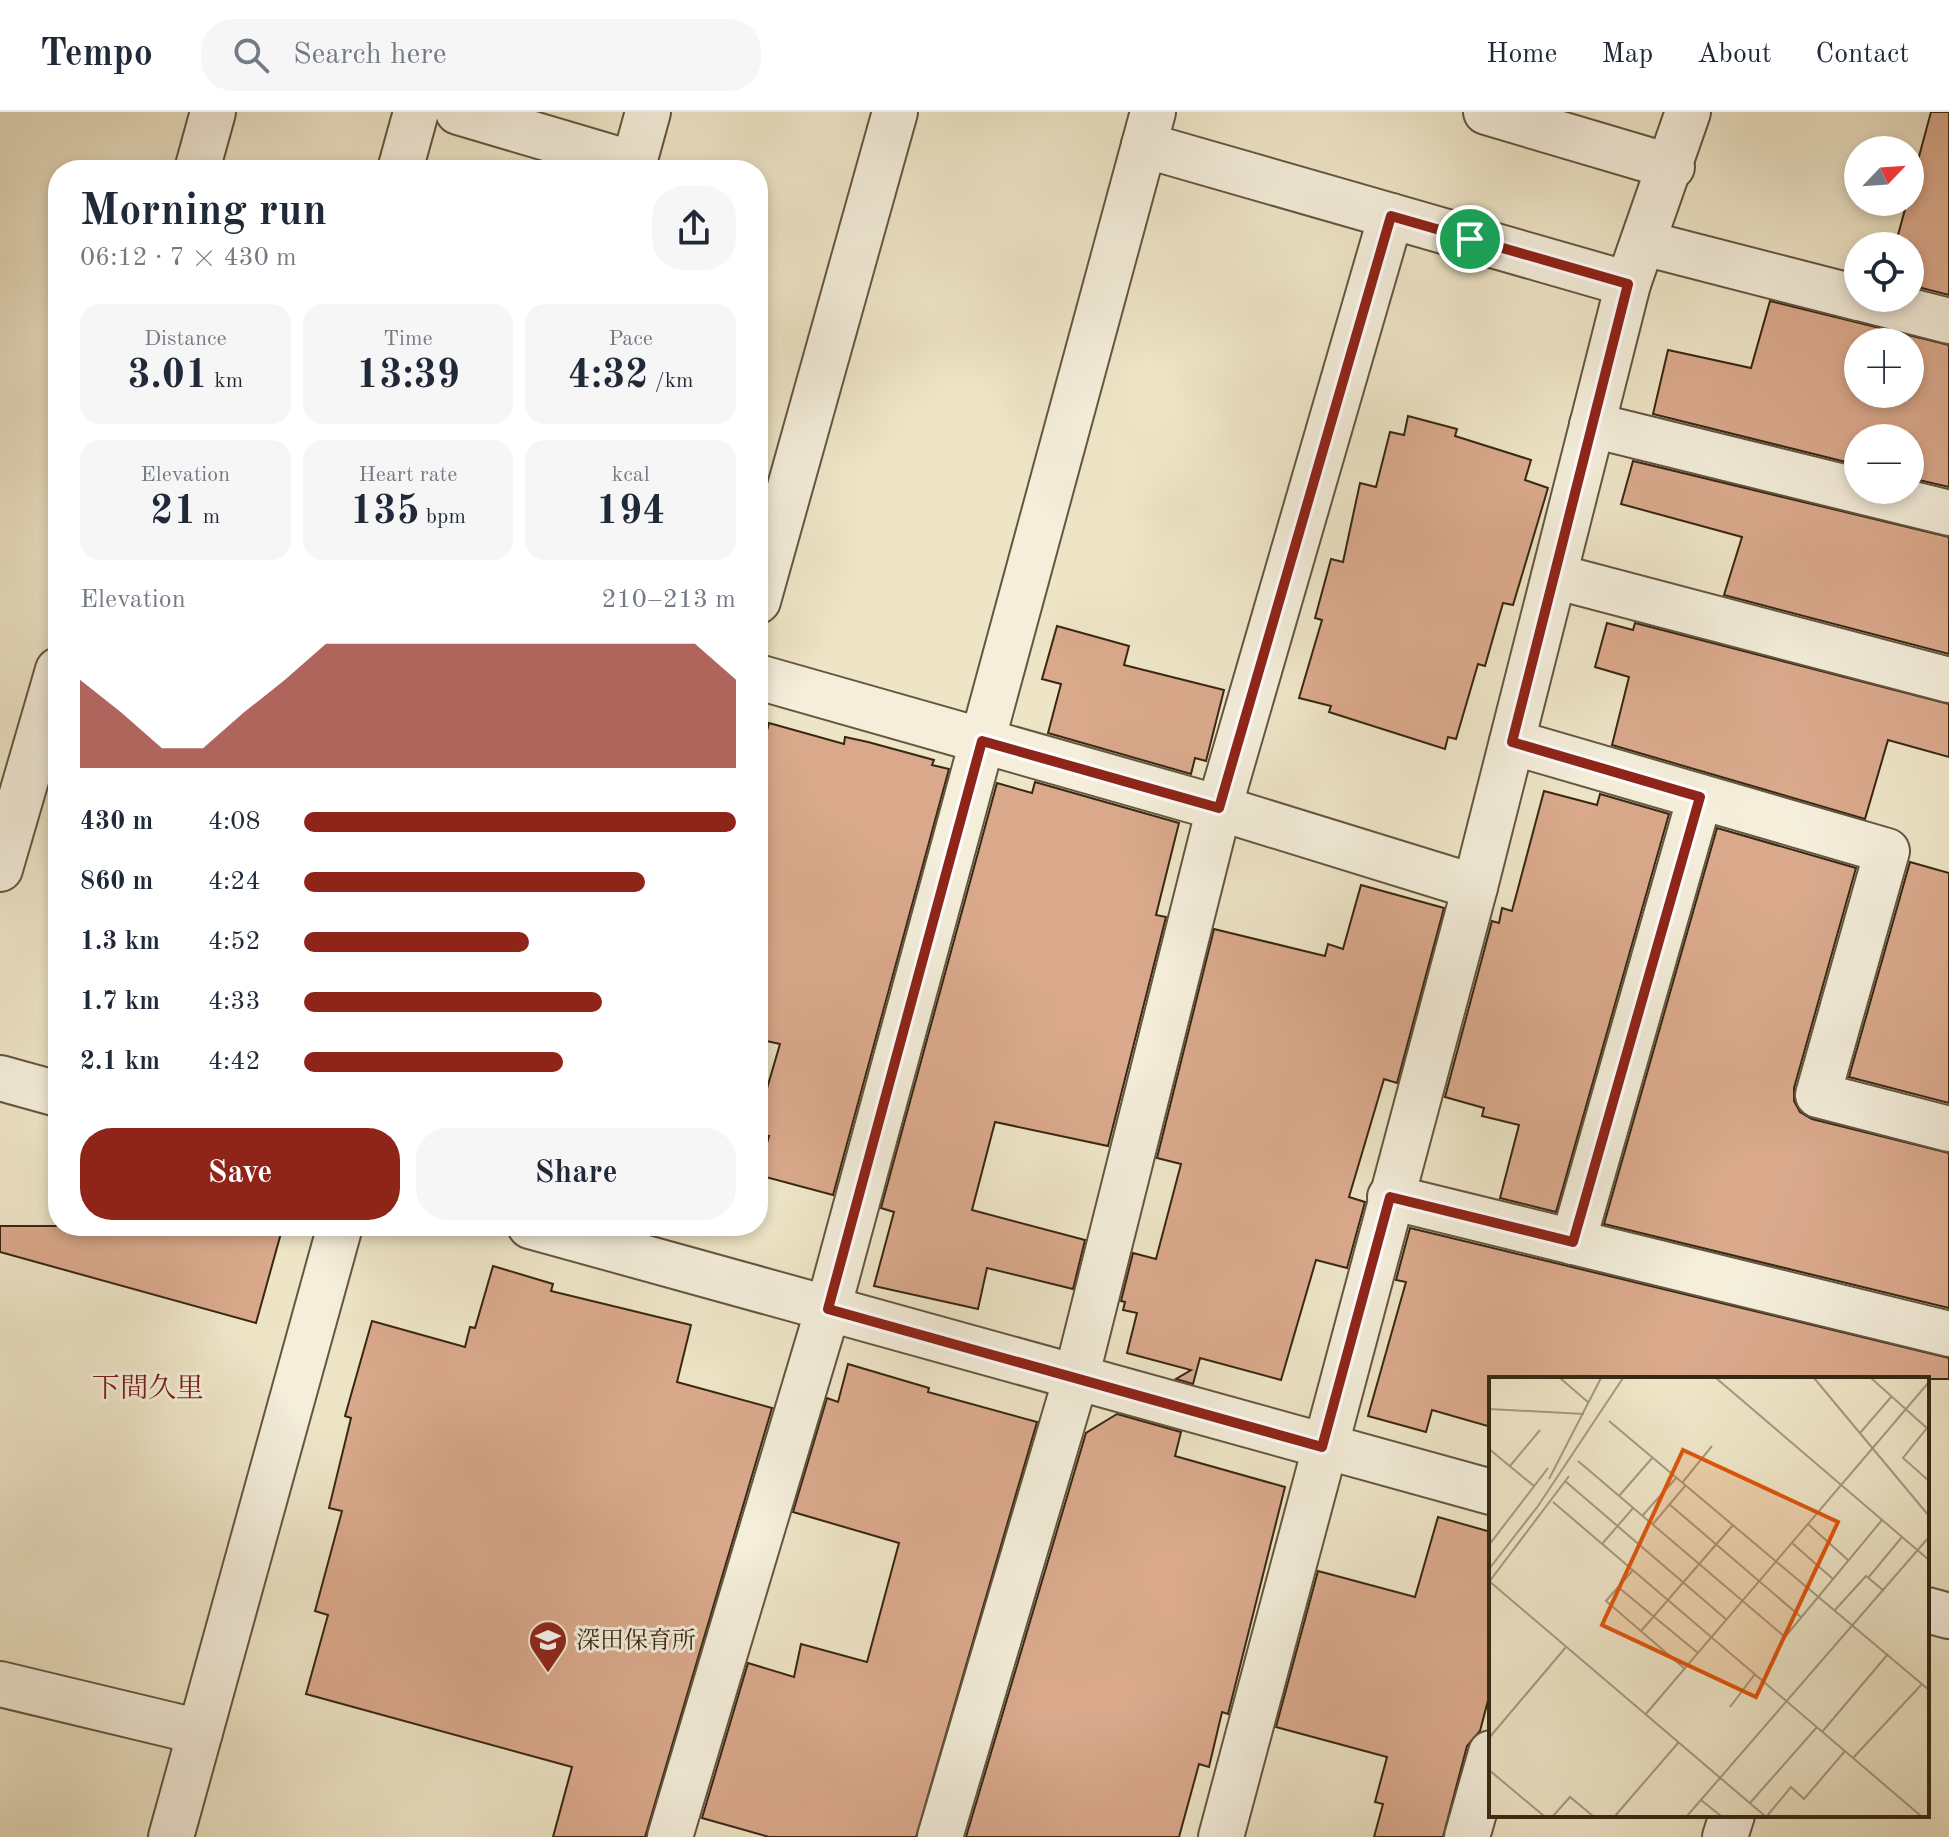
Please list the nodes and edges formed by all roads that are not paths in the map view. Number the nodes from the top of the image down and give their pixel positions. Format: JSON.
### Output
{"nodes":[{"id":1,"x":213,"y":112,"type":"edge"},
{"id":2,"x":416,"y":112,"type":"edge"},
{"id":3,"x":458,"y":112,"type":"edge"},
{"id":4,"x":648,"y":112,"type":"edge"},
{"id":5,"x":895,"y":112,"type":"edge"},
{"id":6,"x":1486,"y":112,"type":"edge"},
{"id":7,"x":1688,"y":112,"type":"edge"},
{"id":8,"x":1148,"y":128,"type":"edge"},
{"id":9,"x":200,"y":160,"type":"edge"},
{"id":10,"x":403,"y":160,"type":"edge"},
{"id":11,"x":611,"y":160,"type":"edge"},
{"id":12,"x":635,"y":160,"type":"edge"},
{"id":13,"x":1672,"y":167,"type":"junction"},
{"id":14,"x":1391,"y":216,"type":"junction"},
{"id":15,"x":1644,"y":243,"type":"junction"},
{"id":16,"x":1628,"y":284,"type":"junction"},
{"id":17,"x":1844,"y":294,"type":"edge"},
{"id":18,"x":1913,"y":312,"type":"edge"},
{"id":19,"x":1949,"y":321,"type":"edge"},
{"id":20,"x":1592,"y":425,"type":"junction"},
{"id":21,"x":1949,"y":513,"type":"edge"},
{"id":22,"x":768,"y":565,"type":"edge"},
{"id":23,"x":1554,"y":576,"type":"junction"},
{"id":24,"x":768,"y":680,"type":"edge"},
{"id":25,"x":1949,"y":680,"type":"edge"},
{"id":26,"x":48,"y":704,"type":"edge"},
{"id":27,"x":982,"y":741,"type":"junction"},
{"id":28,"x":1512,"y":742,"type":"junction"},
{"id":29,"x":1700,"y":797,"type":"junction"},
{"id":30,"x":1219,"y":808,"type":"junction"},
{"id":31,"x":0,"y":869,"type":"edge"},
{"id":32,"x":1475,"y":887,"type":"junction"},
{"id":33,"x":0,"y":1078,"type":"edge"},
{"id":34,"x":48,"y":1091,"type":"edge"},
{"id":35,"x":1949,"y":1129,"type":"edge"},
{"id":36,"x":1390,"y":1197,"type":"junction"},
{"id":37,"x":337,"y":1236,"type":"edge"},
{"id":38,"x":591,"y":1236,"type":"edge"},
{"id":39,"x":1573,"y":1242,"type":"junction"},
{"id":40,"x":828,"y":1309,"type":"junction"},
{"id":41,"x":1949,"y":1334,"type":"edge"},
{"id":42,"x":1076,"y":1378,"type":"junction"},
{"id":43,"x":1322,"y":1447,"type":"junction"},
{"id":44,"x":1489,"y":1491,"type":"edge"},
{"id":45,"x":1929,"y":1611,"type":"edge"},
{"id":46,"x":1949,"y":1616,"type":"edge"},
{"id":47,"x":0,"y":1684,"type":"edge"},
{"id":48,"x":200,"y":1732,"type":"junction"},
{"id":49,"x":1489,"y":1760,"type":"edge"},
{"id":50,"x":1731,"y":1817,"type":"edge"},
{"id":51,"x":171,"y":1837,"type":"edge"},
{"id":52,"x":670,"y":1837,"type":"edge"},
{"id":53,"x":940,"y":1837,"type":"edge"},
{"id":54,"x":1221,"y":1837,"type":"edge"},
{"id":55,"x":1467,"y":1837,"type":"edge"},
{"id":56,"x":1725,"y":1837,"type":"edge"}],
"edges":[{"from":1,"to":9,"type":"street"},
{"from":2,"to":10,"type":"street"},
{"from":3,"to":11,"type":"street"},
{"from":4,"to":12,"type":"street"},
{"from":5,"to":22,"type":"street"},
{"from":6,"to":13,"type":"street"},
{"from":7,"to":13,"type":"street"},
{"from":8,"to":14,"type":"street"},
{"from":8,"to":27,"type":"street"},
{"from":13,"to":15,"type":"street"},
{"from":14,"to":16,"type":"street"},
{"from":14,"to":30,"type":"street"},
{"from":15,"to":16,"type":"street"},
{"from":15,"to":17,"type":"street"},
{"from":16,"to":20,"type":"street"},
{"from":18,"to":19,"type":"street"},
{"from":20,"to":21,"type":"street"},
{"from":20,"to":23,"type":"street"},
{"from":23,"to":25,"type":"street"},
{"from":23,"to":28,"type":"street"},
{"from":24,"to":27,"type":"street"},
{"from":26,"to":31,"type":"street"},
{"from":27,"to":30,"type":"street"},
{"from":27,"to":40,"type":"street"},
{"from":28,"to":29,"type":"street"},
{"from":28,"to":32,"type":"street"},
{"from":29,"to":35,"type":"street"},
{"from":29,"to":39,"type":"street"},
{"from":30,"to":32,"type":"street"},
{"from":30,"to":42,"type":"street"},
{"from":32,"to":36,"type":"street"},
{"from":33,"to":34,"type":"street"},
{"from":36,"to":39,"type":"street"},
{"from":36,"to":43,"type":"street"},
{"from":37,"to":48,"type":"street"},
{"from":38,"to":40,"type":"street"},
{"from":39,"to":41,"type":"street"},
{"from":40,"to":42,"type":"street"},
{"from":40,"to":52,"type":"street"},
{"from":42,"to":43,"type":"street"},
{"from":42,"to":53,"type":"street"},
{"from":43,"to":44,"type":"street"},
{"from":43,"to":54,"type":"street"},
{"from":45,"to":46,"type":"street"},
{"from":47,"to":48,"type":"street"},
{"from":48,"to":51,"type":"street"},
{"from":49,"to":55,"type":"street"},
{"from":50,"to":56,"type":"street"}]}
